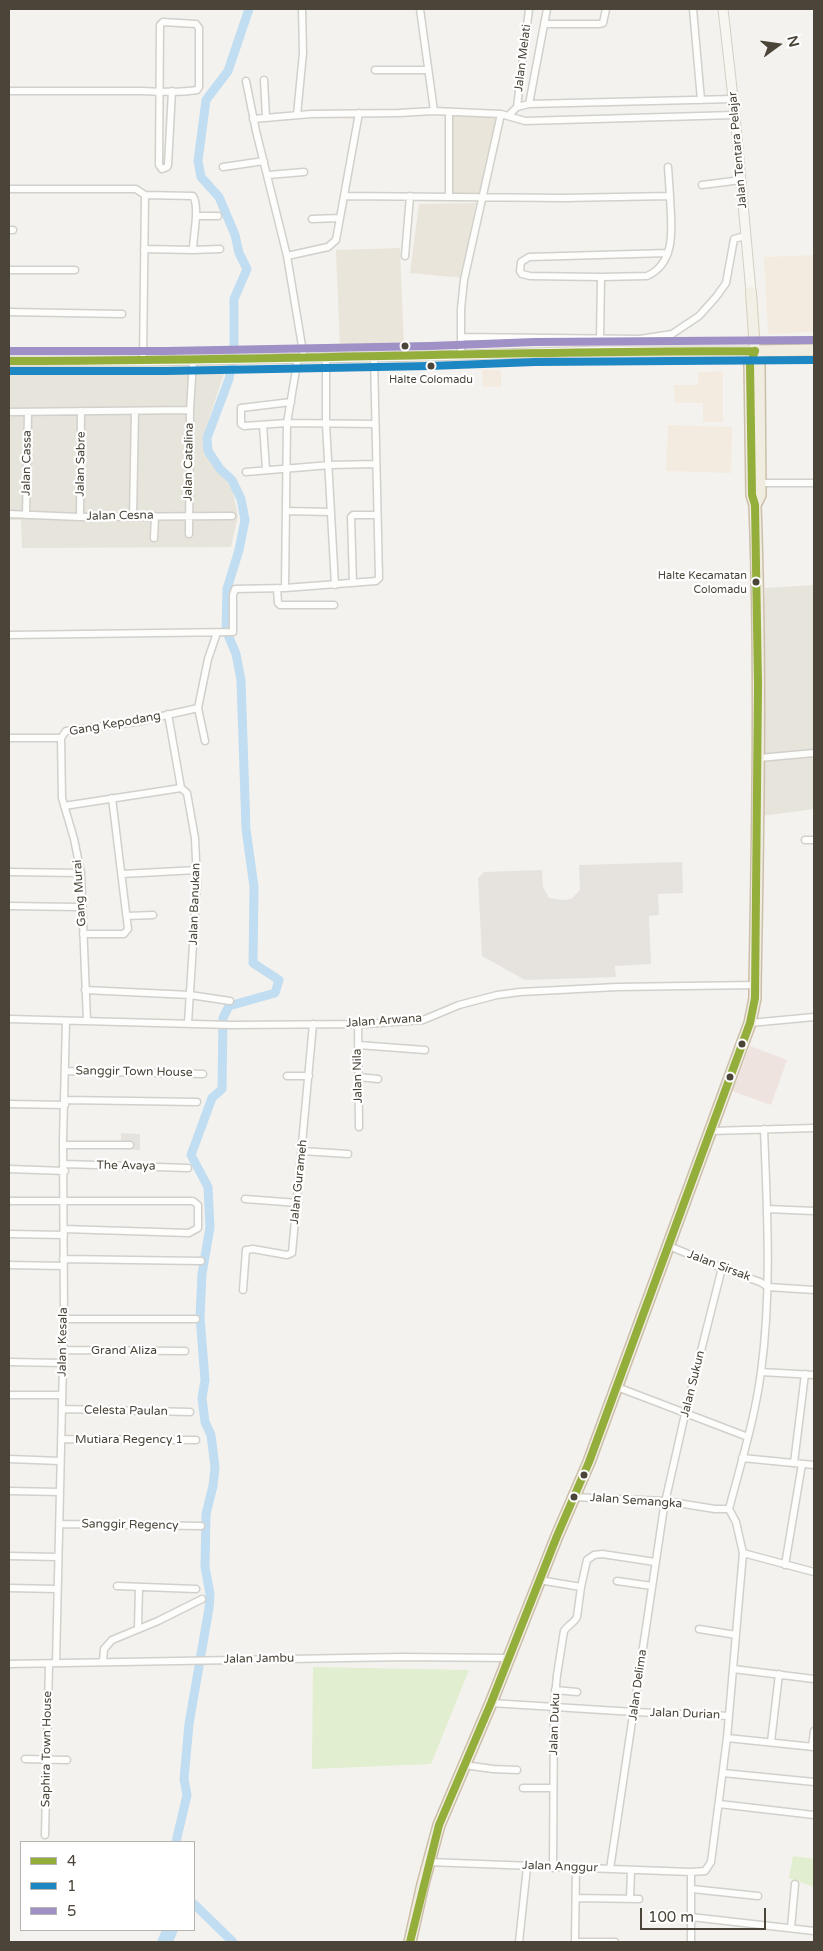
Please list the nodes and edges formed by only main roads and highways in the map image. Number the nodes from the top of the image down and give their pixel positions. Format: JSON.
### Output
{"nodes":[{"id":1,"x":723,"y":9,"type":"edge"},
{"id":2,"x":751,"y":292,"type":"joint"},
{"id":3,"x":814,"y":350,"type":"edge"},
{"id":4,"x":755,"y":351,"type":"junction"},
{"id":5,"x":9,"y":361,"type":"edge"},
{"id":6,"x":755,"y":505,"type":"junction"},
{"id":7,"x":410,"y":1942,"type":"edge"}],
"edges":[{"from":1,"to":2,"type":"main road","name":"Jalan Tentara Pelajar"},
{"from":2,"to":4,"type":"main road"},
{"from":3,"to":4,"type":"highway"},
{"from":4,"to":5,"type":"main road"},
{"from":4,"to":6,"type":"highway"},
{"from":4,"to":6,"type":"highway"},
{"from":6,"to":7,"type":"highway"}]}
